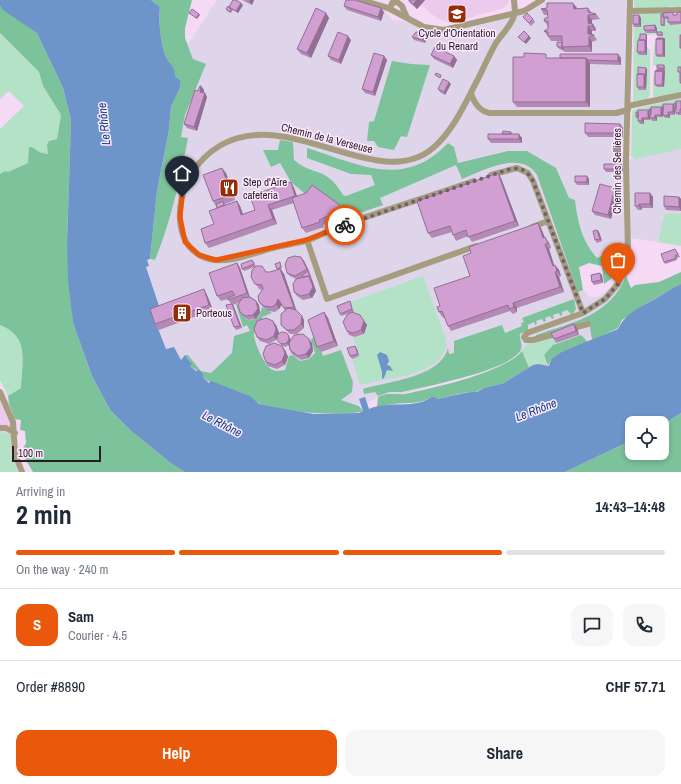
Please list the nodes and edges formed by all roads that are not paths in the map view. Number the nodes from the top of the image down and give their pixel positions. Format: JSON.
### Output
{"nodes":[{"id":1,"x":360,"y":0,"type":"edge"},
{"id":2,"x":390,"y":0,"type":"edge"},
{"id":3,"x":514,"y":0,"type":"edge"},
{"id":4,"x":542,"y":0,"type":"edge"},
{"id":5,"x":630,"y":0,"type":"edge"},
{"id":6,"x":389,"y":8,"type":"junction"},
{"id":7,"x":681,"y":10,"type":"edge"},
{"id":8,"x":630,"y":11,"type":"junction"},
{"id":9,"x":515,"y":13,"type":"junction"},
{"id":10,"x":407,"y":18,"type":"junction"},
{"id":11,"x":471,"y":93,"type":"junction"},
{"id":12,"x":681,"y":96,"type":"edge"},
{"id":13,"x":628,"y":108,"type":"junction"},
{"id":14,"x":485,"y":177,"type":"edge"},
{"id":15,"x":478,"y":180,"type":"edge"},
{"id":16,"x":548,"y":221,"type":"junction"},
{"id":17,"x":528,"y":228,"type":"edge"},
{"id":18,"x":306,"y":240,"type":"junction"},
{"id":19,"x":480,"y":245,"type":"edge"},
{"id":20,"x":583,"y":313,"type":"junction"},
{"id":21,"x":588,"y":324,"type":"dead end"},
{"id":22,"x":0,"y":392,"type":"edge"},
{"id":23,"x":13,"y":422,"type":"junction"},
{"id":24,"x":3,"y":428,"type":"edge"},
{"id":25,"x":15,"y":433,"type":"junction"},
{"id":26,"x":22,"y":472,"type":"edge"}],
"edges":[{"from":1,"to":6,"type":"street"},
{"from":2,"to":6,"type":"street"},
{"from":3,"to":9,"type":"street"},
{"from":4,"to":9,"type":"street"},
{"from":5,"to":8,"type":"street","name":"Chemin des Sellières"},
{"from":6,"to":10,"type":"street"},
{"from":6,"to":10,"type":"street"},
{"from":7,"to":8,"type":"street"},
{"from":8,"to":13,"type":"street","name":"Chemin des Sellières"},
{"from":9,"to":10,"type":"street"},
{"from":9,"to":11,"type":"street","name":"Chemin de la Verseuse"},
{"from":11,"to":13,"type":"street"},
{"from":11,"to":18,"type":"street","name":"Chemin de la Verseuse"},
{"from":12,"to":13,"type":"street"},
{"from":13,"to":20,"type":"street","name":"Chemin des Sellières"},
{"from":14,"to":16,"type":"street"},
{"from":15,"to":18,"type":"street","name":"Chemin de la Verseuse"},
{"from":16,"to":17,"type":"street"},
{"from":16,"to":20,"type":"street"},
{"from":18,"to":19,"type":"street"},
{"from":20,"to":21,"type":"street","name":"Chemin des Sellières"},
{"from":22,"to":23,"type":"street"},
{"from":23,"to":24,"type":"street"},
{"from":23,"to":25,"type":"street"},
{"from":24,"to":25,"type":"street"},
{"from":25,"to":26,"type":"street"}]}
